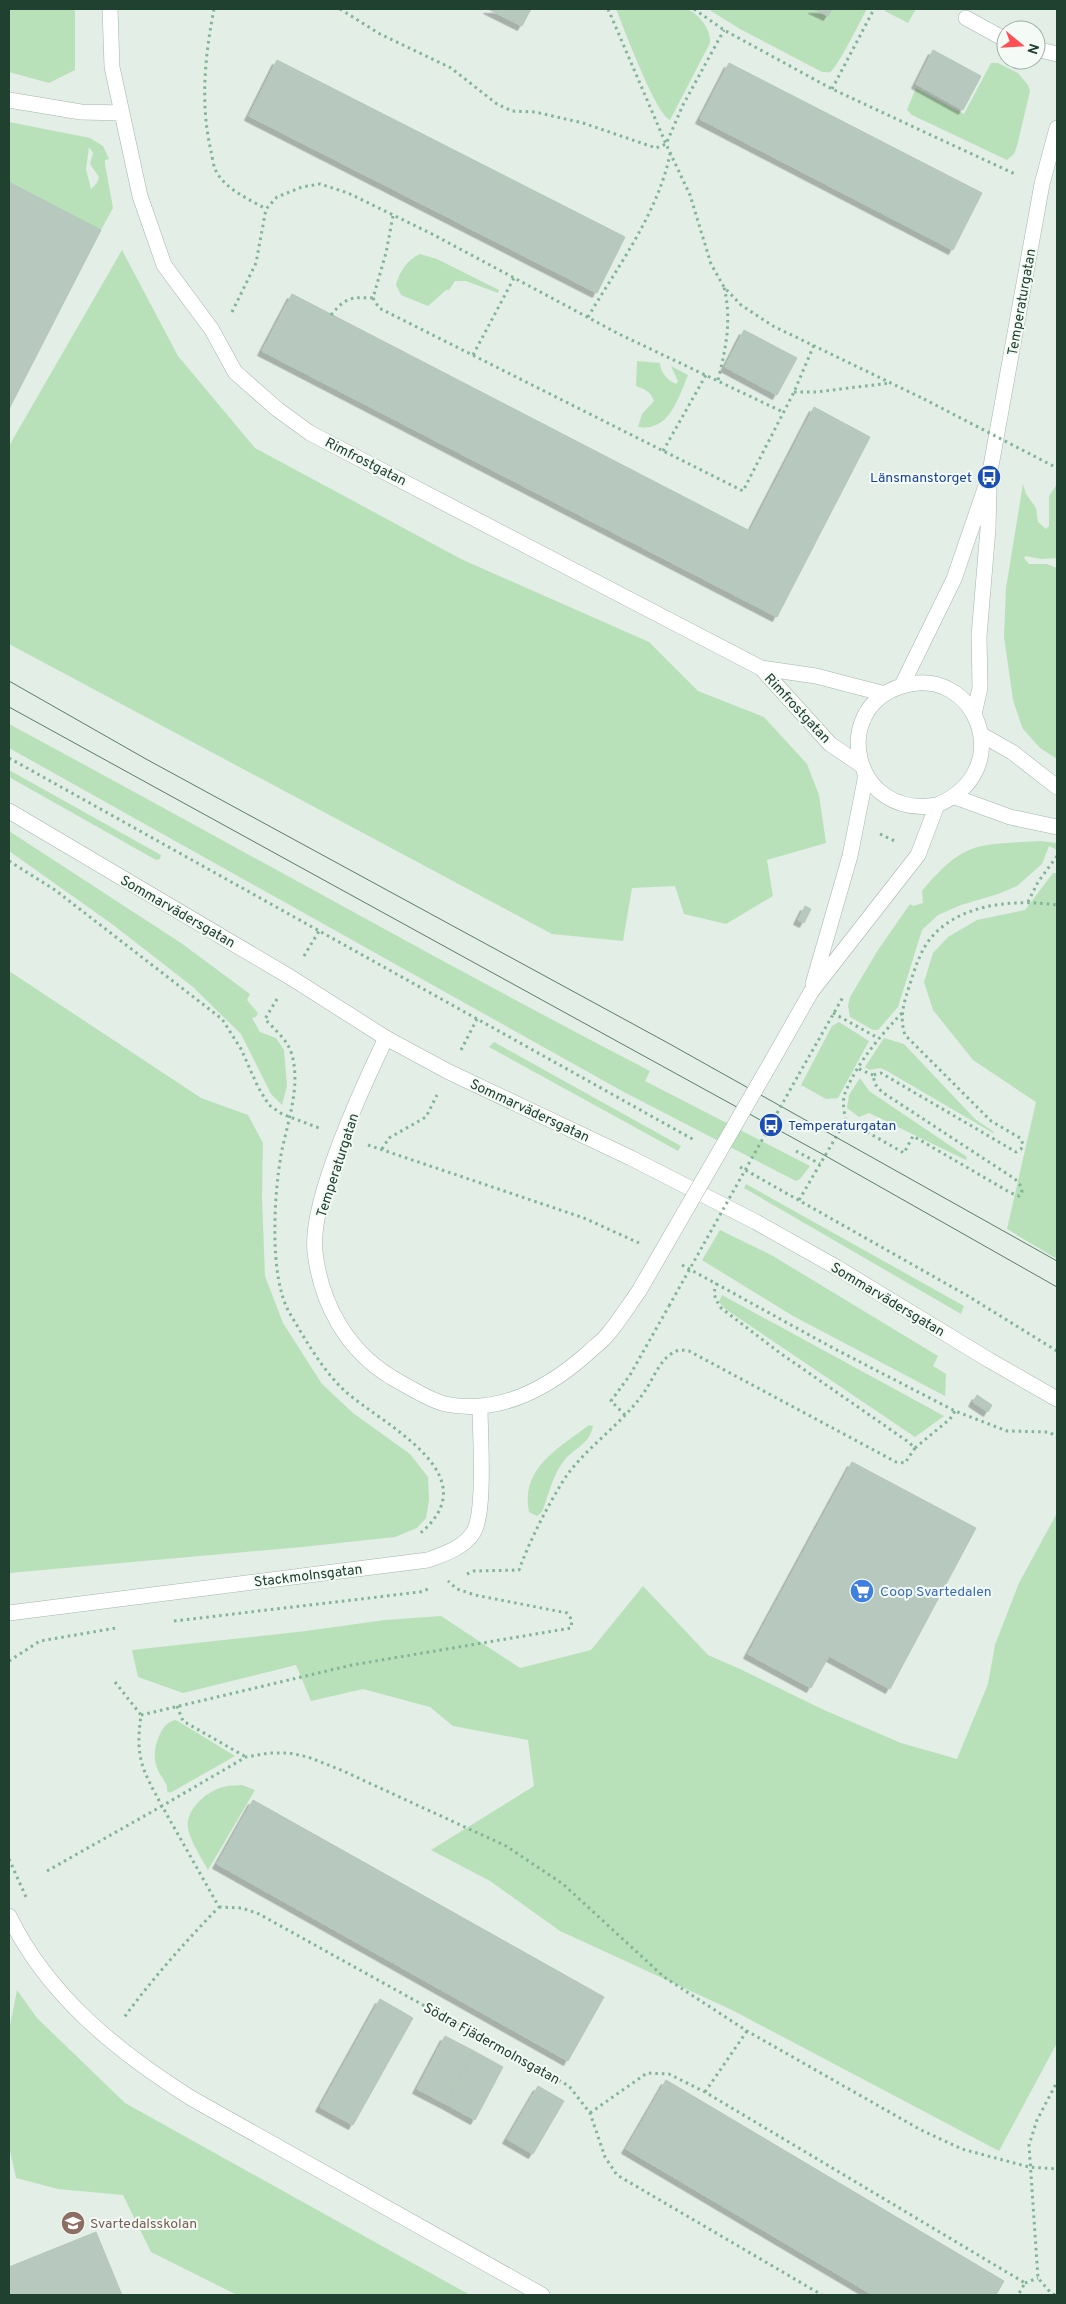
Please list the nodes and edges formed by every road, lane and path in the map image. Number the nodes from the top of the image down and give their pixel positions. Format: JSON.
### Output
{"nodes":[{"id":1,"x":110,"y":9,"type":"edge"},
{"id":2,"x":214,"y":9,"type":"edge"},
{"id":3,"x":340,"y":9,"type":"edge"},
{"id":4,"x":608,"y":9,"type":"edge"},
{"id":5,"x":694,"y":9,"type":"edge"},
{"id":6,"x":874,"y":9,"type":"edge"},
{"id":7,"x":966,"y":18,"type":"dead end"},
{"id":8,"x":724,"y":30,"type":"junction"},
{"id":9,"x":996,"y":34,"type":"edge"},
{"id":10,"x":832,"y":89,"type":"junction"},
{"id":11,"x":9,"y":100,"type":"edge"},
{"id":12,"x":122,"y":113,"type":"junction"},
{"id":13,"x":1057,"y":128,"type":"edge"},
{"id":14,"x":666,"y":144,"type":"junction"},
{"id":15,"x":670,"y":153,"type":"junction"},
{"id":16,"x":1042,"y":184,"type":"junction"},
{"id":17,"x":266,"y":209,"type":"junction"},
{"id":18,"x":393,"y":216,"type":"junction"},
{"id":19,"x":514,"y":278,"type":"junction"},
{"id":20,"x":724,"y":287,"type":"junction"},
{"id":21,"x":373,"y":298,"type":"junction"},
{"id":22,"x":331,"y":314,"type":"dead end"},
{"id":23,"x":588,"y":317,"type":"junction"},
{"id":24,"x":212,"y":330,"type":"junction"},
{"id":25,"x":814,"y":345,"type":"junction"},
{"id":26,"x":473,"y":355,"type":"junction"},
{"id":27,"x":706,"y":375,"type":"junction"},
{"id":28,"x":718,"y":380,"type":"junction"},
{"id":29,"x":891,"y":383,"type":"junction"},
{"id":30,"x":794,"y":392,"type":"junction"},
{"id":31,"x":783,"y":412,"type":"junction"},
{"id":32,"x":663,"y":451,"type":"junction"},
{"id":33,"x":1057,"y":468,"type":"edge"},
{"id":34,"x":989,"y":476,"type":"junction"},
{"id":35,"x":761,"y":668,"type":"junction"},
{"id":36,"x":902,"y":686,"type":"junction"},
{"id":37,"x":884,"y":694,"type":"junction"},
{"id":38,"x":974,"y":714,"type":"junction"},
{"id":39,"x":982,"y":735,"type":"junction"},
{"id":40,"x":9,"y":758,"type":"edge"},
{"id":41,"x":863,"y":770,"type":"junction"},
{"id":42,"x":1057,"y":787,"type":"edge"},
{"id":43,"x":955,"y":797,"type":"junction"},
{"id":44,"x":937,"y":805,"type":"junction"},
{"id":45,"x":9,"y":811,"type":"edge"},
{"id":46,"x":1057,"y":826,"type":"edge"},
{"id":47,"x":1057,"y":856,"type":"edge"},
{"id":48,"x":9,"y":861,"type":"edge"},
{"id":49,"x":1028,"y":902,"type":"junction"},
{"id":50,"x":1057,"y":905,"type":"edge"},
{"id":51,"x":319,"y":931,"type":"junction"},
{"id":52,"x":290,"y":977,"type":"junction"},
{"id":53,"x":811,"y":992,"type":"junction"},
{"id":54,"x":902,"y":1013,"type":"junction"},
{"id":55,"x":833,"y":1014,"type":"dead end"},
{"id":56,"x":386,"y":1038,"type":"junction"},
{"id":57,"x":878,"y":1038,"type":"junction"},
{"id":58,"x":859,"y":1069,"type":"junction"},
{"id":59,"x":799,"y":1074,"type":"dead end"},
{"id":60,"x":873,"y":1075,"type":"junction"},
{"id":61,"x":290,"y":1117,"type":"junction"},
{"id":62,"x":846,"y":1120,"type":"junction"},
{"id":63,"x":670,"y":1126,"type":"dead end"},
{"id":64,"x":344,"y":1137,"type":"junction"},
{"id":65,"x":796,"y":1151,"type":"dead end"},
{"id":66,"x":820,"y":1164,"type":"junction"},
{"id":67,"x":759,"y":1178,"type":"dead end"},
{"id":68,"x":799,"y":1200,"type":"junction"},
{"id":69,"x":617,"y":1232,"type":"dead end"},
{"id":70,"x":1057,"y":1351,"type":"edge"},
{"id":71,"x":1057,"y":1399,"type":"edge"},
{"id":72,"x":480,"y":1407,"type":"junction"},
{"id":73,"x":955,"y":1411,"type":"junction"},
{"id":74,"x":625,"y":1415,"type":"junction"},
{"id":75,"x":1057,"y":1437,"type":"edge"},
{"id":76,"x":914,"y":1448,"type":"junction"},
{"id":77,"x":411,"y":1538,"type":"dead end"},
{"id":78,"x":466,"y":1574,"type":"dead end"},
{"id":79,"x":457,"y":1578,"type":"dead end"},
{"id":80,"x":448,"y":1581,"type":"junction"},
{"id":81,"x":9,"y":1613,"type":"edge"},
{"id":82,"x":168,"y":1622,"type":"dead end"},
{"id":83,"x":120,"y":1627,"type":"dead end"},
{"id":84,"x":9,"y":1661,"type":"edge"},
{"id":85,"x":115,"y":1682,"type":"dead end"},
{"id":86,"x":177,"y":1706,"type":"junction"},
{"id":87,"x":141,"y":1715,"type":"junction"},
{"id":88,"x":246,"y":1757,"type":"junction"},
{"id":89,"x":162,"y":1806,"type":"junction"},
{"id":90,"x":9,"y":1859,"type":"edge"},
{"id":91,"x":47,"y":1871,"type":"dead end"},
{"id":92,"x":31,"y":1904,"type":"dead end"},
{"id":93,"x":219,"y":1906,"type":"junction"},
{"id":94,"x":9,"y":1916,"type":"edge"},
{"id":95,"x":115,"y":2014,"type":"dead end"},
{"id":96,"x":747,"y":2031,"type":"junction"},
{"id":97,"x":1057,"y":2082,"type":"edge"},
{"id":98,"x":705,"y":2092,"type":"junction"},
{"id":99,"x":590,"y":2113,"type":"junction"},
{"id":100,"x":1029,"y":2167,"type":"junction"},
{"id":101,"x":1057,"y":2169,"type":"edge"},
{"id":102,"x":1038,"y":2278,"type":"junction"},
{"id":103,"x":1026,"y":2283,"type":"junction"},
{"id":104,"x":542,"y":2295,"type":"edge"},
{"id":105,"x":822,"y":2295,"type":"edge"},
{"id":106,"x":1018,"y":2295,"type":"edge"},
{"id":107,"x":1056,"y":2295,"type":"edge"}],
"edges":[{"from":1,"to":12,"type":"street","name":"Rimfrostgatan"},
{"from":2,"to":17,"type":"path"},
{"from":3,"to":14,"type":"path"},
{"from":4,"to":14,"type":"path"},
{"from":5,"to":8,"type":"path"},
{"from":6,"to":10,"type":"path"},
{"from":7,"to":9,"type":"street"},
{"from":8,"to":10,"type":"path"},
{"from":8,"to":14,"type":"path"},
{"from":10,"to":16,"type":"path"},
{"from":11,"to":12,"type":"street"},
{"from":12,"to":24,"type":"street","name":"Rimfrostgatan"},
{"from":13,"to":16,"type":"street","name":"Temperaturgatan"},
{"from":14,"to":15,"type":"path"},
{"from":15,"to":20,"type":"path"},
{"from":15,"to":23,"type":"path"},
{"from":16,"to":34,"type":"street","name":"Temperaturgatan"},
{"from":17,"to":18,"type":"path"},
{"from":17,"to":24,"type":"path"},
{"from":18,"to":19,"type":"path"},
{"from":18,"to":21,"type":"path"},
{"from":19,"to":23,"type":"path"},
{"from":19,"to":26,"type":"path"},
{"from":20,"to":25,"type":"path"},
{"from":20,"to":28,"type":"path"},
{"from":21,"to":22,"type":"path"},
{"from":21,"to":26,"type":"path"},
{"from":23,"to":27,"type":"path"},
{"from":24,"to":35,"type":"street","name":"Rimfrostgatan"},
{"from":25,"to":29,"type":"path"},
{"from":25,"to":30,"type":"path"},
{"from":26,"to":32,"type":"path"},
{"from":27,"to":28,"type":"path"},
{"from":27,"to":32,"type":"path"},
{"from":28,"to":31,"type":"path"},
{"from":29,"to":30,"type":"path"},
{"from":29,"to":33,"type":"path","bridge":true},
{"from":30,"to":31,"type":"path"},
{"from":31,"to":32,"type":"path"},
{"from":34,"to":36,"type":"street","name":"Temperaturgatan"},
{"from":34,"to":38,"type":"street","name":"Temperaturgatan"},
{"from":35,"to":37,"type":"street","name":"Rimfrostgatan"},
{"from":35,"to":41,"type":"street","name":"Rimfrostgatan"},
{"from":36,"to":37,"type":"street","name":"Temperaturgatan"},
{"from":36,"to":38,"type":"street","name":"Temperaturgatan"},
{"from":37,"to":41,"type":"street","name":"Temperaturgatan"},
{"from":38,"to":39,"type":"street","name":"Temperaturgatan"},
{"from":39,"to":42,"type":"street"},
{"from":39,"to":43,"type":"street","name":"Temperaturgatan"},
{"from":40,"to":51,"type":"path"},
{"from":41,"to":44,"type":"street","name":"Temperaturgatan"},
{"from":41,"to":53,"type":"street","name":"Temperaturgatan"},
{"from":43,"to":44,"type":"street","name":"Temperaturgatan"},
{"from":43,"to":46,"type":"street"},
{"from":44,"to":53,"type":"street","name":"Temperaturgatan"},
{"from":45,"to":52,"type":"street","name":"Sommarvädersgatan"},
{"from":47,"to":49,"type":"path"},
{"from":48,"to":61,"type":"path"},
{"from":49,"to":50,"type":"path"},
{"from":49,"to":54,"type":"path"},
{"from":51,"to":52,"type":"path"},
{"from":51,"to":63,"type":"path"},
{"from":52,"to":56,"type":"street","name":"Sommarvädersgatan"},
{"from":52,"to":61,"type":"path"},
{"from":53,"to":72,"type":"street","name":"Temperaturgatan","bridge":true},
{"from":54,"to":57,"type":"path"},
{"from":54,"to":60,"type":"path"},
{"from":55,"to":57,"type":"path"},
{"from":56,"to":64,"type":"street","name":"Temperaturgatan"},
{"from":56,"to":71,"type":"street","name":"Sommarvädersgatan"},
{"from":57,"to":58,"type":"path"},
{"from":58,"to":60,"type":"path"},
{"from":58,"to":62,"type":"path"},
{"from":59,"to":74,"type":"path","bridge":true},
{"from":60,"to":62,"type":"path"},
{"from":61,"to":64,"type":"path"},
{"from":61,"to":77,"type":"path"},
{"from":62,"to":66,"type":"path"},
{"from":64,"to":69,"type":"path"},
{"from":64,"to":72,"type":"street","name":"Temperaturgatan"},
{"from":65,"to":66,"type":"path"},
{"from":66,"to":68,"type":"path"},
{"from":67,"to":68,"type":"path"},
{"from":68,"to":70,"type":"path"},
{"from":72,"to":81,"type":"street","name":"Stackmolnsgatan"},
{"from":73,"to":75,"type":"path"},
{"from":73,"to":76,"type":"path"},
{"from":73,"to":76,"type":"path"},
{"from":74,"to":76,"type":"path"},
{"from":74,"to":78,"type":"path"},
{"from":79,"to":80,"type":"path"},
{"from":80,"to":82,"type":"path"},
{"from":80,"to":86,"type":"path"},
{"from":83,"to":84,"type":"path"},
{"from":85,"to":87,"type":"path"},
{"from":86,"to":87,"type":"path"},
{"from":86,"to":88,"type":"path"},
{"from":87,"to":89,"type":"path"},
{"from":88,"to":89,"type":"path"},
{"from":88,"to":96,"type":"path"},
{"from":89,"to":91,"type":"path"},
{"from":89,"to":93,"type":"path"},
{"from":90,"to":92,"type":"path"},
{"from":93,"to":95,"type":"path"},
{"from":93,"to":99,"type":"path","name":"Södra Fjädermolnsgatan"},
{"from":94,"to":104,"type":"street"},
{"from":96,"to":98,"type":"path"},
{"from":96,"to":100,"type":"path"},
{"from":97,"to":100,"type":"path"},
{"from":98,"to":99,"type":"path"},
{"from":98,"to":103,"type":"path"},
{"from":99,"to":105,"type":"path","name":"Södra Fjädermolnsgatan"},
{"from":100,"to":101,"type":"path"},
{"from":100,"to":102,"type":"path"},
{"from":102,"to":103,"type":"path"},
{"from":102,"to":107,"type":"path"},
{"from":103,"to":106,"type":"path"}]}
